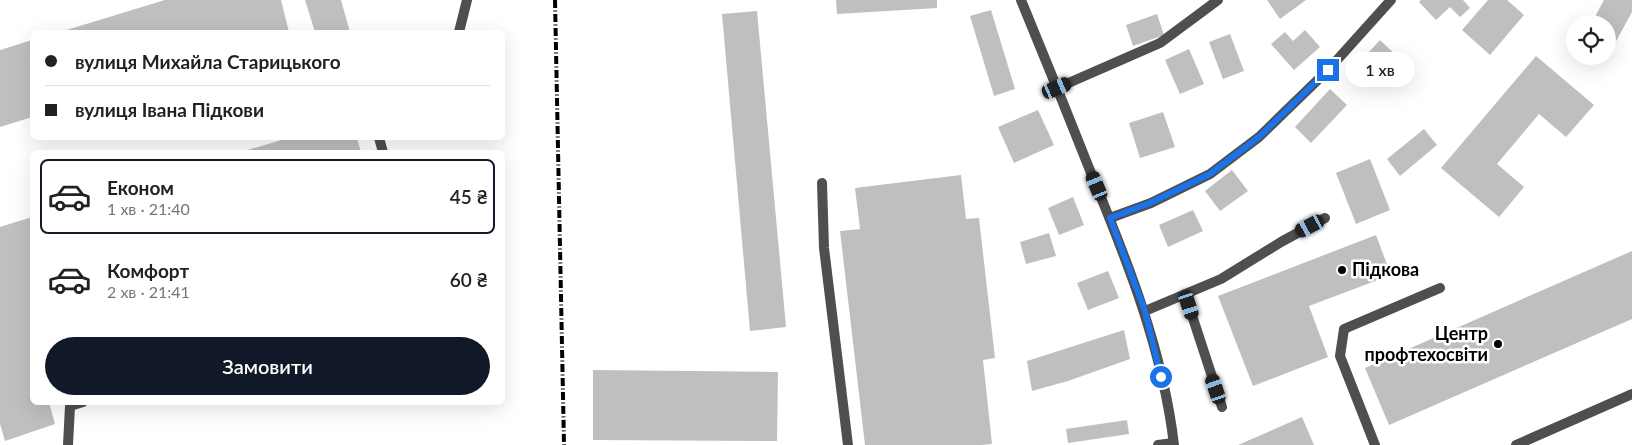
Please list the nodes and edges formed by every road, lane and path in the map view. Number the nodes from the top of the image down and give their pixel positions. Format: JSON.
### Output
{"nodes":[{"id":1,"x":467,"y":0,"type":"edge"},
{"id":2,"x":1022,"y":0,"type":"edge"},
{"id":3,"x":1218,"y":0,"type":"edge"},
{"id":4,"x":1391,"y":0,"type":"edge"},
{"id":5,"x":460,"y":30,"type":"edge"},
{"id":6,"x":1057,"y":88,"type":"junction"},
{"id":7,"x":822,"y":183,"type":"dead end"},
{"id":8,"x":1110,"y":218,"type":"junction"},
{"id":9,"x":1325,"y":218,"type":"dead end"},
{"id":10,"x":1440,"y":288,"type":"dead end"},
{"id":11,"x":1185,"y":294,"type":"junction"},
{"id":12,"x":1145,"y":311,"type":"junction"},
{"id":13,"x":1632,"y":394,"type":"edge"},
{"id":14,"x":73,"y":405,"type":"edge"},
{"id":15,"x":1222,"y":407,"type":"dead end"},
{"id":16,"x":1173,"y":444,"type":"edge"},
{"id":17,"x":68,"y":445,"type":"edge"},
{"id":18,"x":848,"y":445,"type":"edge"},
{"id":19,"x":1158,"y":445,"type":"edge"},
{"id":20,"x":1375,"y":445,"type":"edge"},
{"id":21,"x":1516,"y":445,"type":"edge"}],
"edges":[{"from":1,"to":5,"type":"street"},
{"from":2,"to":6,"type":"street"},
{"from":3,"to":6,"type":"street"},
{"from":4,"to":8,"type":"street"},
{"from":6,"to":8,"type":"street"},
{"from":7,"to":18,"type":"street"},
{"from":8,"to":12,"type":"street"},
{"from":9,"to":11,"type":"street"},
{"from":10,"to":20,"type":"street"},
{"from":11,"to":12,"type":"street"},
{"from":11,"to":15,"type":"street"},
{"from":12,"to":16,"type":"street"},
{"from":13,"to":21,"type":"street"},
{"from":14,"to":17,"type":"street"},
{"from":16,"to":19,"type":"street"}]}
